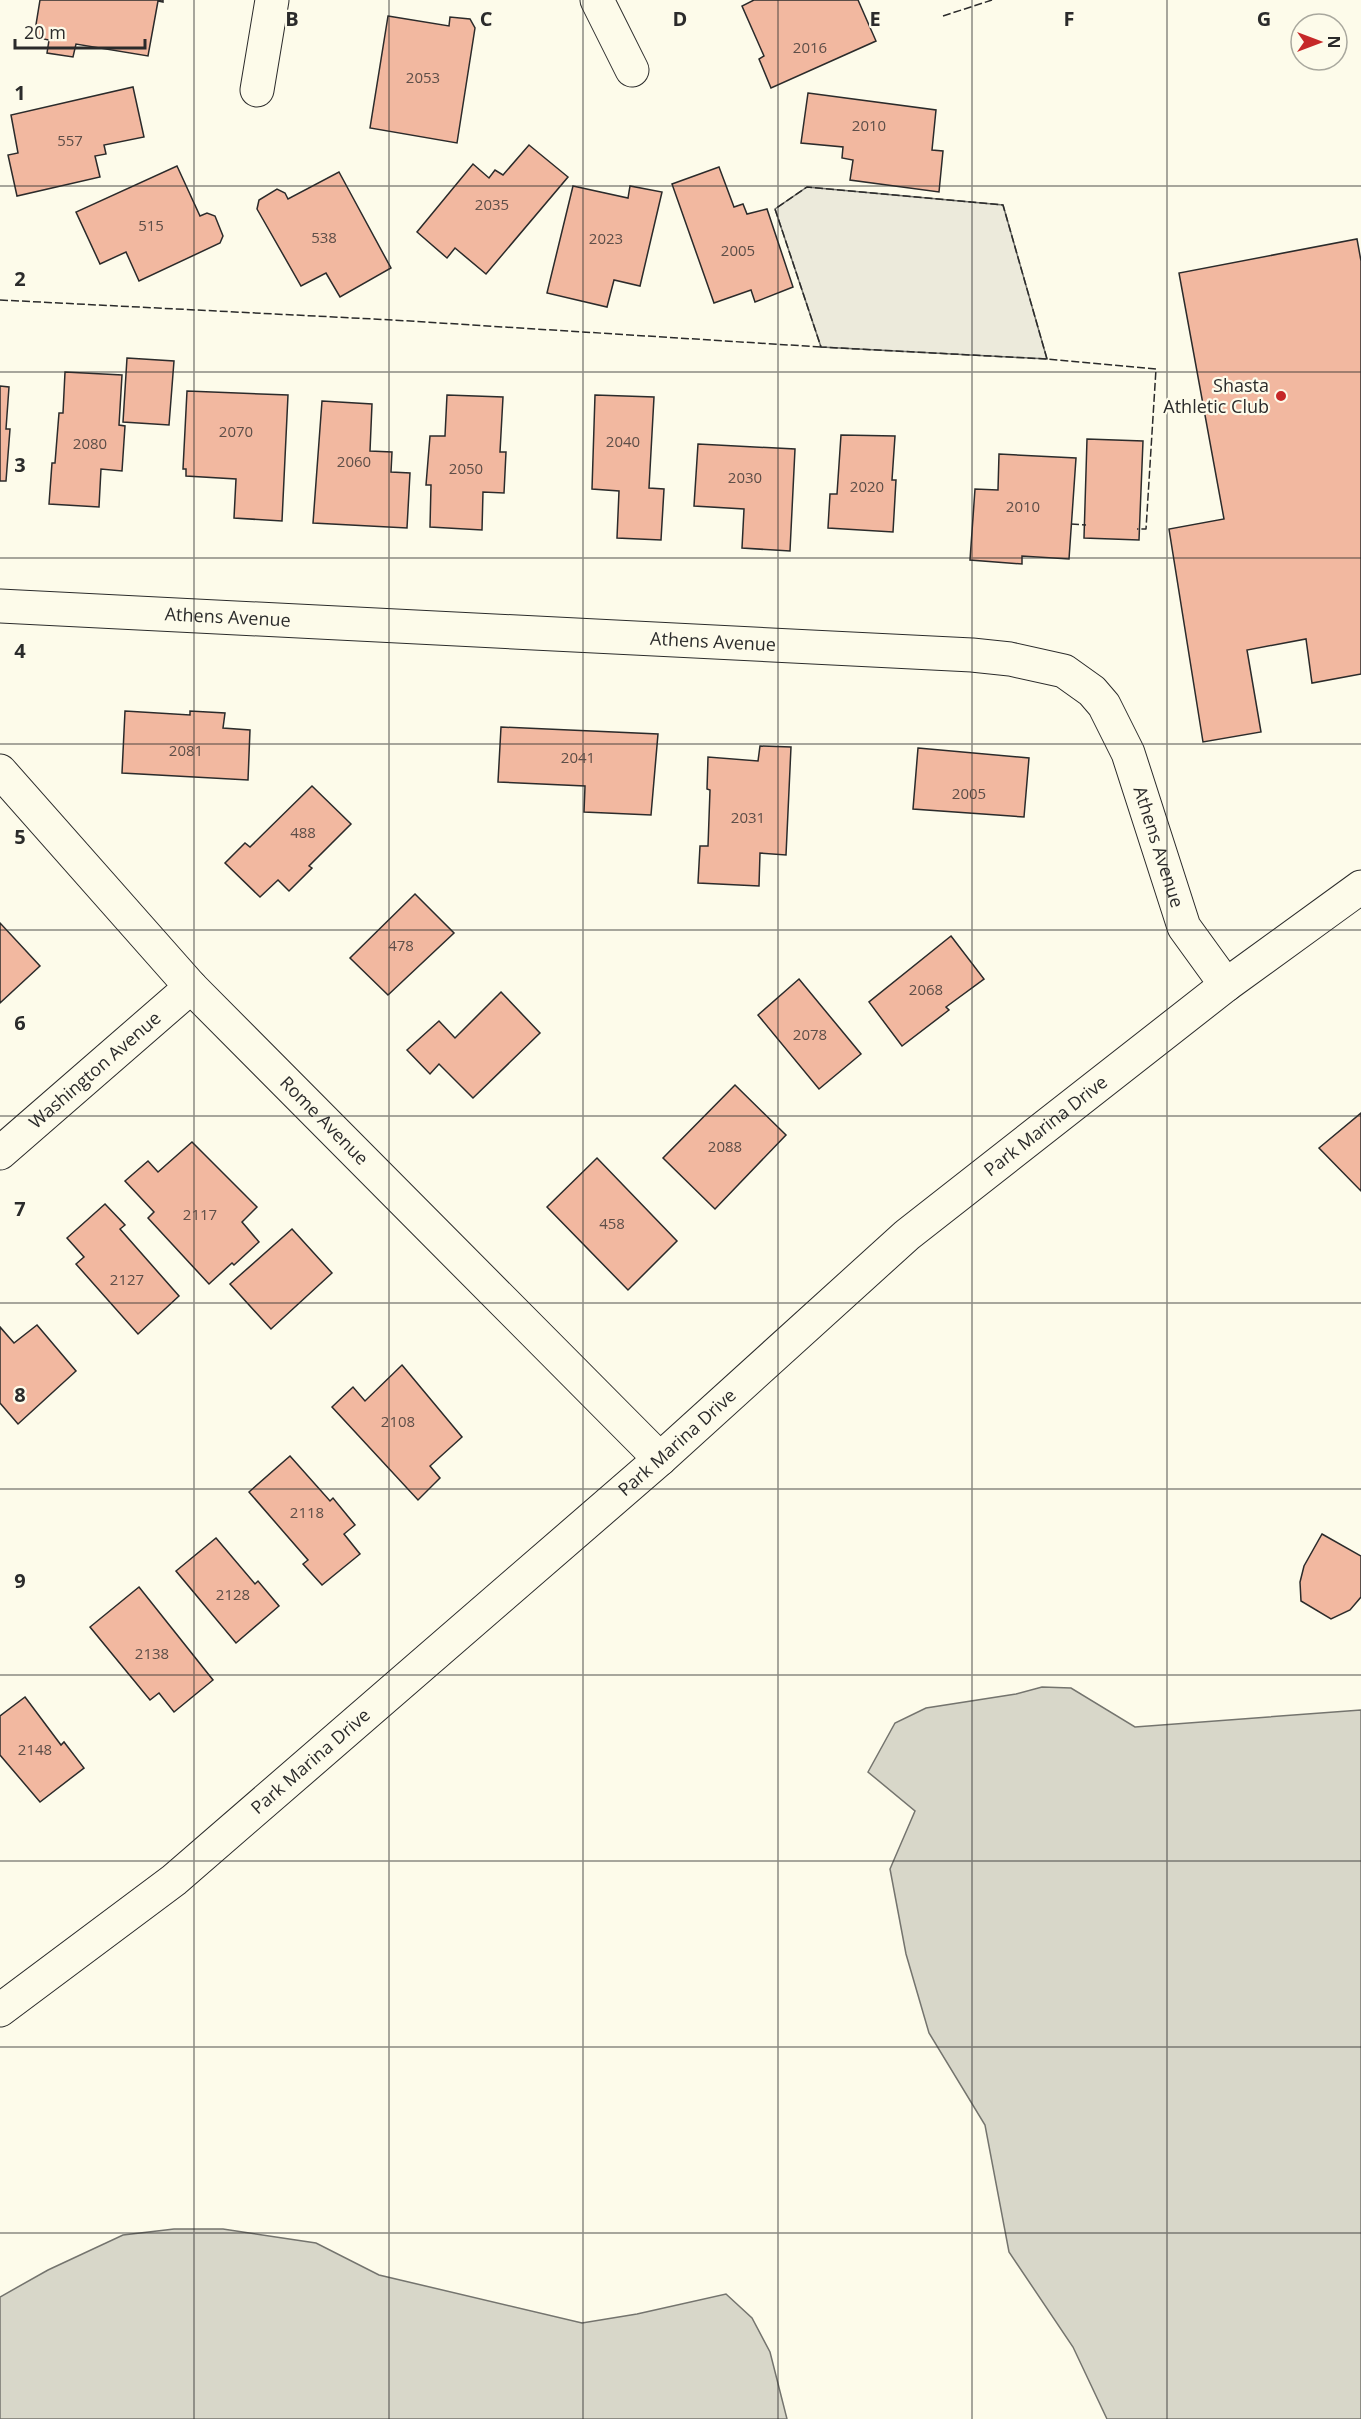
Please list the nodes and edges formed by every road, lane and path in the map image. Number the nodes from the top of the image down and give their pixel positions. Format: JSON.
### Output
{"nodes":[{"id":1,"x":272,"y":0,"type":"edge"},
{"id":2,"x":597,"y":0,"type":"edge"},
{"id":3,"x":632,"y":70,"type":"dead end"},
{"id":4,"x":257,"y":90,"type":"dead end"},
{"id":5,"x":0,"y":606,"type":"edge"},
{"id":6,"x":0,"y":771,"type":"edge"},
{"id":7,"x":1361,"y":887,"type":"edge"},
{"id":8,"x":1226,"y":986,"type":"junction"},
{"id":9,"x":191,"y":987,"type":"junction"},
{"id":10,"x":0,"y":1153,"type":"edge"},
{"id":11,"x":660,"y":1458,"type":"junction"},
{"id":12,"x":0,"y":2010,"type":"edge"}],
"edges":[{"from":1,"to":4,"type":"street"},
{"from":2,"to":3,"type":"street"},
{"from":5,"to":8,"type":"street","name":"Athens Avenue"},
{"from":6,"to":9,"type":"street","name":"Rome Avenue"},
{"from":7,"to":8,"type":"street","name":"Park Marina Drive"},
{"from":8,"to":11,"type":"street","name":"Park Marina Drive"},
{"from":9,"to":10,"type":"street","name":"Washington Avenue"},
{"from":9,"to":11,"type":"street","name":"Rome Avenue"},
{"from":11,"to":12,"type":"street","name":"Park Marina Drive"}]}
